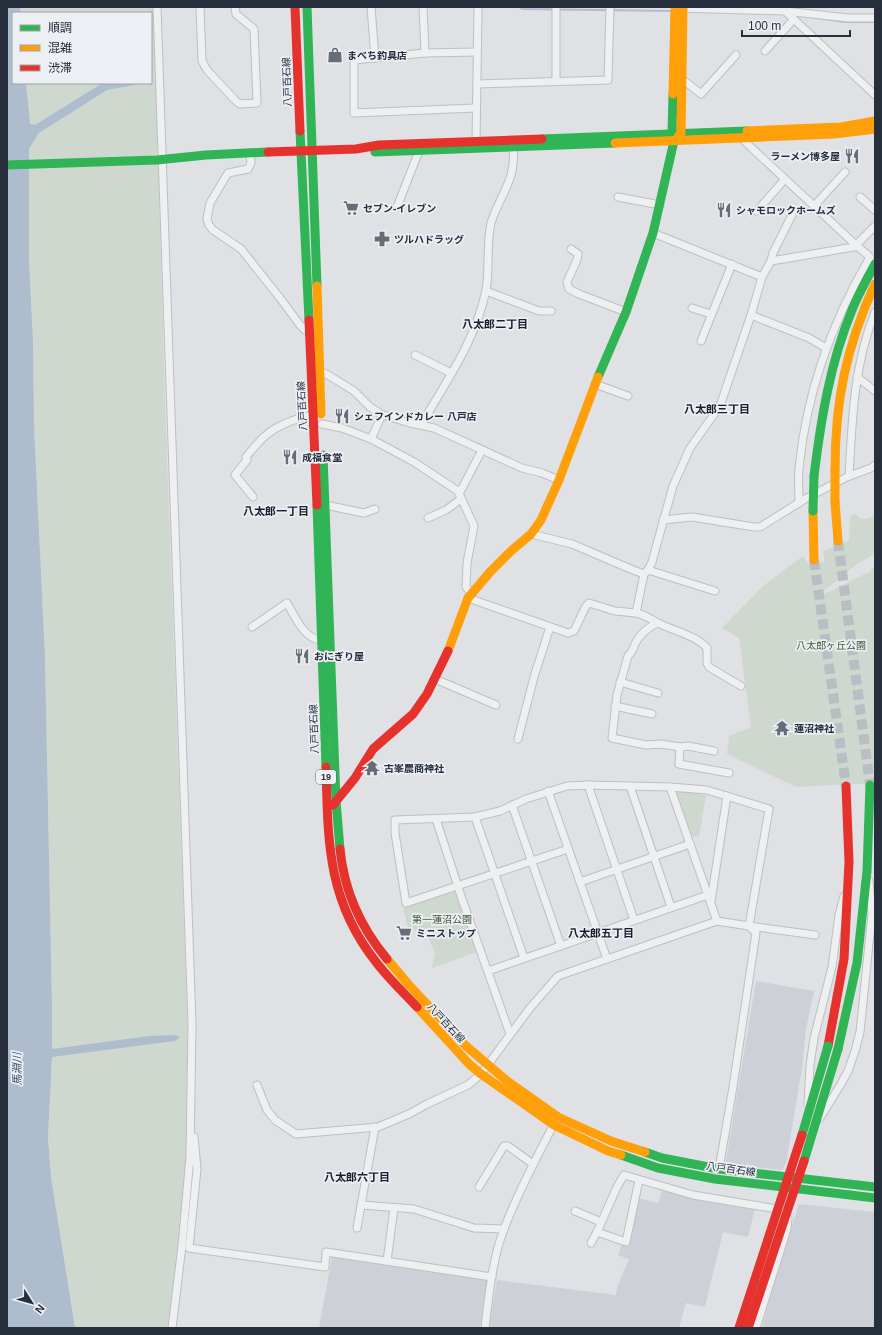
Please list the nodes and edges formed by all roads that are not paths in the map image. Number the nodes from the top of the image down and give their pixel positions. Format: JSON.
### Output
{"nodes":[{"id":1,"x":157,"y":7,"type":"edge"},
{"id":2,"x":200,"y":7,"type":"edge"},
{"id":3,"x":235,"y":7,"type":"edge"},
{"id":4,"x":295,"y":7,"type":"edge"},
{"id":5,"x":307,"y":7,"type":"edge"},
{"id":6,"x":371,"y":7,"type":"edge"},
{"id":7,"x":423,"y":7,"type":"edge"},
{"id":8,"x":478,"y":7,"type":"edge"},
{"id":9,"x":556,"y":7,"type":"edge"},
{"id":10,"x":610,"y":7,"type":"edge"},
{"id":11,"x":679,"y":7,"type":"edge"},
{"id":12,"x":767,"y":9,"type":"edge"},
{"id":13,"x":785,"y":11,"type":"junction"},
{"id":14,"x":875,"y":18,"type":"edge"},
{"id":15,"x":794,"y":19,"type":"junction"},
{"id":16,"x":765,"y":51,"type":"dead end"},
{"id":17,"x":477,"y":52,"type":"junction"},
{"id":18,"x":425,"y":53,"type":"junction"},
{"id":19,"x":736,"y":55,"type":"dead end"},
{"id":20,"x":375,"y":58,"type":"junction"},
{"id":21,"x":682,"y":79,"type":"junction"},
{"id":22,"x":556,"y":81,"type":"junction"},
{"id":23,"x":477,"y":84,"type":"junction"},
{"id":24,"x":875,"y":95,"type":"edge"},
{"id":25,"x":476,"y":108,"type":"junction"},
{"id":26,"x":875,"y":121,"type":"edge"},
{"id":27,"x":875,"y":129,"type":"edge"},
{"id":28,"x":676,"y":136,"type":"junction"},
{"id":29,"x":742,"y":138,"type":"junction"},
{"id":30,"x":513,"y":143,"type":"junction"},
{"id":31,"x":476,"y":145,"type":"junction"},
{"id":32,"x":329,"y":149,"type":"junction"},
{"id":33,"x":301,"y":150,"type":"junction"},
{"id":34,"x":312,"y":150,"type":"junction"},
{"id":35,"x":419,"y":151,"type":"junction"},
{"id":36,"x":250,"y":154,"type":"junction"},
{"id":37,"x":160,"y":160,"type":"junction"},
{"id":38,"x":7,"y":165,"type":"edge"},
{"id":39,"x":845,"y":172,"type":"dead end"},
{"id":40,"x":785,"y":179,"type":"junction"},
{"id":41,"x":618,"y":197,"type":"dead end"},
{"id":42,"x":860,"y":197,"type":"dead end"},
{"id":43,"x":660,"y":205,"type":"junction"},
{"id":44,"x":814,"y":206,"type":"junction"},
{"id":45,"x":397,"y":207,"type":"dead end"},
{"id":46,"x":875,"y":210,"type":"edge"},
{"id":47,"x":757,"y":211,"type":"dead end"},
{"id":48,"x":792,"y":215,"type":"dead end"},
{"id":49,"x":875,"y":226,"type":"edge"},
{"id":50,"x":653,"y":233,"type":"junction"},
{"id":51,"x":857,"y":246,"type":"junction"},
{"id":52,"x":571,"y":250,"type":"dead end"},
{"id":53,"x":771,"y":261,"type":"junction"},
{"id":54,"x":732,"y":264,"type":"junction"},
{"id":55,"x":875,"y":264,"type":"edge"},
{"id":56,"x":762,"y":277,"type":"junction"},
{"id":57,"x":875,"y":284,"type":"edge"},
{"id":58,"x":486,"y":290,"type":"junction"},
{"id":59,"x":692,"y":308,"type":"dead end"},
{"id":60,"x":551,"y":311,"type":"dead end"},
{"id":61,"x":626,"y":312,"type":"junction"},
{"id":62,"x":875,"y":312,"type":"edge"},
{"id":63,"x":711,"y":314,"type":"junction"},
{"id":64,"x":751,"y":315,"type":"junction"},
{"id":65,"x":310,"y":330,"type":"junction"},
{"id":66,"x":701,"y":341,"type":"dead end"},
{"id":67,"x":826,"y":348,"type":"junction"},
{"id":68,"x":415,"y":355,"type":"dead end"},
{"id":69,"x":320,"y":371,"type":"junction"},
{"id":70,"x":451,"y":373,"type":"junction"},
{"id":71,"x":857,"y":377,"type":"junction"},
{"id":72,"x":595,"y":384,"type":"junction"},
{"id":73,"x":875,"y":391,"type":"edge"},
{"id":74,"x":628,"y":396,"type":"dead end"},
{"id":75,"x":314,"y":415,"type":"junction"},
{"id":76,"x":383,"y":415,"type":"junction"},
{"id":77,"x":322,"y":424,"type":"junction"},
{"id":78,"x":421,"y":424,"type":"junction"},
{"id":79,"x":371,"y":439,"type":"junction"},
{"id":80,"x":482,"y":450,"type":"junction"},
{"id":81,"x":875,"y":465,"type":"edge"},
{"id":82,"x":849,"y":476,"type":"junction"},
{"id":83,"x":559,"y":480,"type":"junction"},
{"id":84,"x":460,"y":496,"type":"junction"},
{"id":85,"x":253,"y":497,"type":"dead end"},
{"id":86,"x":799,"y":503,"type":"junction"},
{"id":87,"x":325,"y":506,"type":"junction"},
{"id":88,"x":375,"y":509,"type":"dead end"},
{"id":89,"x":428,"y":518,"type":"dead end"},
{"id":90,"x":663,"y":520,"type":"junction"},
{"id":91,"x":531,"y":534,"type":"junction"},
{"id":92,"x":838,"y":541,"type":"tunnel mouth"},
{"id":93,"x":814,"y":560,"type":"tunnel mouth"},
{"id":94,"x":646,"y":572,"type":"junction"},
{"id":95,"x":715,"y":591,"type":"dead end"},
{"id":96,"x":470,"y":596,"type":"junction"},
{"id":97,"x":636,"y":612,"type":"junction"},
{"id":98,"x":656,"y":622,"type":"junction"},
{"id":99,"x":550,"y":626,"type":"junction"},
{"id":100,"x":252,"y":627,"type":"dead end"},
{"id":101,"x":322,"y":640,"type":"junction"},
{"id":102,"x":435,"y":679,"type":"junction"},
{"id":103,"x":620,"y":682,"type":"junction"},
{"id":104,"x":741,"y":686,"type":"dead end"},
{"id":105,"x":658,"y":692,"type":"dead end"},
{"id":106,"x":496,"y":705,"type":"dead end"},
{"id":107,"x":615,"y":706,"type":"junction"},
{"id":108,"x":652,"y":714,"type":"dead end"},
{"id":109,"x":518,"y":739,"type":"dead end"},
{"id":110,"x":680,"y":747,"type":"junction"},
{"id":111,"x":714,"y":751,"type":"dead end"},
{"id":112,"x":729,"y":773,"type":"dead end"},
{"id":113,"x":588,"y":785,"type":"junction"},
{"id":114,"x":870,"y":785,"type":"tunnel mouth"},
{"id":115,"x":630,"y":786,"type":"junction"},
{"id":116,"x":846,"y":786,"type":"tunnel mouth"},
{"id":117,"x":670,"y":787,"type":"junction"},
{"id":118,"x":548,"y":792,"type":"junction"},
{"id":119,"x":727,"y":796,"type":"junction"},
{"id":120,"x":336,"y":802,"type":"junction"},
{"id":121,"x":512,"y":805,"type":"junction"},
{"id":122,"x":327,"y":810,"type":"junction"},
{"id":123,"x":475,"y":818,"type":"junction"},
{"id":124,"x":436,"y":819,"type":"junction"},
{"id":125,"x":690,"y":844,"type":"junction"},
{"id":126,"x":568,"y":849,"type":"junction"},
{"id":127,"x":654,"y":856,"type":"junction"},
{"id":128,"x":531,"y":861,"type":"junction"},
{"id":129,"x":617,"y":869,"type":"junction"},
{"id":130,"x":867,"y":871,"type":"junction"},
{"id":131,"x":495,"y":874,"type":"junction"},
{"id":132,"x":849,"y":879,"type":"junction"},
{"id":133,"x":580,"y":882,"type":"junction"},
{"id":134,"x":458,"y":886,"type":"junction"},
{"id":135,"x":709,"y":898,"type":"junction"},
{"id":136,"x":671,"y":908,"type":"junction"},
{"id":137,"x":634,"y":920,"type":"junction"},
{"id":138,"x":717,"y":922,"type":"junction"},
{"id":139,"x":749,"y":926,"type":"junction"},
{"id":140,"x":598,"y":933,"type":"junction"},
{"id":141,"x":816,"y":934,"type":"dead end"},
{"id":142,"x":561,"y":946,"type":"junction"},
{"id":143,"x":524,"y":958,"type":"junction"},
{"id":144,"x":607,"y":959,"type":"junction"},
{"id":145,"x":488,"y":971,"type":"junction"},
{"id":146,"x":510,"y":1034,"type":"junction"},
{"id":147,"x":488,"y":1065,"type":"junction"},
{"id":148,"x":481,"y":1074,"type":"junction"},
{"id":149,"x":810,"y":1075,"type":"junction"},
{"id":150,"x":841,"y":1084,"type":"junction"},
{"id":151,"x":257,"y":1085,"type":"dead end"},
{"id":152,"x":558,"y":1117,"type":"junction"},
{"id":153,"x":190,"y":1119,"type":"junction"},
{"id":154,"x":554,"y":1126,"type":"junction"},
{"id":155,"x":375,"y":1127,"type":"junction"},
{"id":156,"x":803,"y":1146,"type":"junction"},
{"id":157,"x":534,"y":1164,"type":"junction"},
{"id":158,"x":718,"y":1169,"type":"junction"},
{"id":159,"x":793,"y":1177,"type":"junction"},
{"id":160,"x":639,"y":1180,"type":"junction"},
{"id":161,"x":479,"y":1187,"type":"dead end"},
{"id":162,"x":875,"y":1187,"type":"edge"},
{"id":163,"x":789,"y":1188,"type":"junction"},
{"id":164,"x":875,"y":1198,"type":"edge"},
{"id":165,"x":361,"y":1205,"type":"junction"},
{"id":166,"x":394,"y":1208,"type":"junction"},
{"id":167,"x":777,"y":1208,"type":"junction"},
{"id":168,"x":575,"y":1211,"type":"dead end"},
{"id":169,"x":789,"y":1211,"type":"junction"},
{"id":170,"x":601,"y":1222,"type":"junction"},
{"id":171,"x":357,"y":1228,"type":"dead end"},
{"id":172,"x":504,"y":1229,"type":"junction"},
{"id":173,"x":597,"y":1232,"type":"junction"},
{"id":174,"x":592,"y":1243,"type":"dead end"},
{"id":175,"x":387,"y":1261,"type":"junction"},
{"id":176,"x":492,"y":1277,"type":"junction"},
{"id":177,"x":172,"y":1328,"type":"edge"},
{"id":178,"x":485,"y":1328,"type":"edge"},
{"id":179,"x":734,"y":1328,"type":"edge"},
{"id":180,"x":739,"y":1328,"type":"edge"},
{"id":181,"x":748,"y":1328,"type":"edge"},
{"id":182,"x":756,"y":1328,"type":"edge"}],
"edges":[{"from":1,"to":37,"type":"street"},
{"from":2,"to":3,"type":"street"},
{"from":4,"to":33,"type":"street","name":"八戸百石線","number":"19"},
{"from":5,"to":34,"type":"street","name":"八戸百石線","number":"19"},
{"from":6,"to":20,"type":"street"},
{"from":7,"to":18,"type":"street"},
{"from":8,"to":17,"type":"street"},
{"from":9,"to":22,"type":"street"},
{"from":10,"to":22,"type":"street"},
{"from":11,"to":12,"type":"street"},
{"from":11,"to":21,"type":"street"},
{"from":11,"to":28,"type":"street"},
{"from":12,"to":13,"type":"street"},
{"from":13,"to":14,"type":"street"},
{"from":13,"to":15,"type":"street"},
{"from":15,"to":16,"type":"street"},
{"from":15,"to":24,"type":"street"},
{"from":17,"to":18,"type":"street"},
{"from":17,"to":23,"type":"street"},
{"from":18,"to":20,"type":"street"},
{"from":19,"to":21,"type":"street"},
{"from":20,"to":25,"type":"street"},
{"from":21,"to":28,"type":"street"},
{"from":22,"to":23,"type":"street"},
{"from":23,"to":25,"type":"street"},
{"from":25,"to":31,"type":"street"},
{"from":26,"to":28,"type":"street"},
{"from":27,"to":29,"type":"street"},
{"from":28,"to":29,"type":"street"},
{"from":28,"to":30,"type":"street"},
{"from":28,"to":43,"type":"street"},
{"from":29,"to":40,"type":"street"},
{"from":30,"to":31,"type":"street"},
{"from":30,"to":58,"type":"street"},
{"from":31,"to":32,"type":"street"},
{"from":31,"to":35,"type":"street"},
{"from":32,"to":34,"type":"street"},
{"from":32,"to":35,"type":"street"},
{"from":33,"to":34,"type":"street"},
{"from":33,"to":36,"type":"street"},
{"from":33,"to":65,"type":"street","name":"八戸百石線","number":"19"},
{"from":34,"to":69,"type":"street","name":"八戸百石線","number":"19"},
{"from":35,"to":45,"type":"street"},
{"from":36,"to":37,"type":"street"},
{"from":36,"to":65,"type":"street"},
{"from":37,"to":38,"type":"street"},
{"from":37,"to":153,"type":"street"},
{"from":39,"to":44,"type":"street"},
{"from":40,"to":44,"type":"street"},
{"from":40,"to":47,"type":"street"},
{"from":41,"to":43,"type":"street"},
{"from":42,"to":46,"type":"street"},
{"from":43,"to":50,"type":"street"},
{"from":44,"to":51,"type":"street"},
{"from":48,"to":53,"type":"street"},
{"from":49,"to":51,"type":"street"},
{"from":50,"to":54,"type":"street"},
{"from":50,"to":61,"type":"street"},
{"from":51,"to":53,"type":"street"},
{"from":51,"to":67,"type":"street"},
{"from":52,"to":61,"type":"street"},
{"from":53,"to":56,"type":"street"},
{"from":54,"to":56,"type":"street"},
{"from":54,"to":63,"type":"street"},
{"from":55,"to":93,"type":"street","bridge":true},
{"from":56,"to":64,"type":"street"},
{"from":57,"to":92,"type":"street","bridge":true},
{"from":58,"to":60,"type":"street"},
{"from":58,"to":70,"type":"street"},
{"from":59,"to":63,"type":"street"},
{"from":61,"to":72,"type":"street"},
{"from":62,"to":71,"type":"street"},
{"from":63,"to":66,"type":"street"},
{"from":64,"to":67,"type":"street"},
{"from":64,"to":90,"type":"street"},
{"from":65,"to":75,"type":"street","name":"八戸百石線","number":"19"},
{"from":67,"to":86,"type":"street"},
{"from":68,"to":70,"type":"street"},
{"from":69,"to":76,"type":"street"},
{"from":69,"to":77,"type":"street","name":"八戸百石線","number":"19"},
{"from":70,"to":78,"type":"street"},
{"from":71,"to":73,"type":"street"},
{"from":71,"to":82,"type":"street"},
{"from":72,"to":74,"type":"street"},
{"from":72,"to":83,"type":"street"},
{"from":75,"to":85,"type":"street"},
{"from":75,"to":101,"type":"street","name":"八戸百石線","number":"19"},
{"from":76,"to":78,"type":"street"},
{"from":76,"to":79,"type":"street"},
{"from":77,"to":79,"type":"street"},
{"from":77,"to":87,"type":"street","name":"八戸百石線","number":"19"},
{"from":78,"to":80,"type":"street"},
{"from":79,"to":84,"type":"street"},
{"from":80,"to":83,"type":"street"},
{"from":80,"to":84,"type":"street"},
{"from":81,"to":82,"type":"street"},
{"from":82,"to":86,"type":"street"},
{"from":83,"to":91,"type":"street"},
{"from":84,"to":89,"type":"street"},
{"from":84,"to":96,"type":"street"},
{"from":86,"to":90,"type":"street"},
{"from":87,"to":88,"type":"street"},
{"from":87,"to":120,"type":"street","name":"八戸百石線","number":"19"},
{"from":90,"to":94,"type":"street"},
{"from":91,"to":94,"type":"street"},
{"from":91,"to":96,"type":"street"},
{"from":94,"to":95,"type":"street"},
{"from":94,"to":97,"type":"street"},
{"from":96,"to":99,"type":"street"},
{"from":96,"to":102,"type":"street"},
{"from":97,"to":98,"type":"street"},
{"from":97,"to":99,"type":"street"},
{"from":98,"to":103,"type":"street"},
{"from":98,"to":104,"type":"street"},
{"from":99,"to":109,"type":"street"},
{"from":100,"to":101,"type":"street"},
{"from":101,"to":122,"type":"street","name":"八戸百石線","number":"19"},
{"from":102,"to":106,"type":"street"},
{"from":102,"to":120,"type":"street"},
{"from":103,"to":105,"type":"street"},
{"from":103,"to":107,"type":"street"},
{"from":107,"to":108,"type":"street"},
{"from":107,"to":110,"type":"street"},
{"from":110,"to":111,"type":"street"},
{"from":110,"to":112,"type":"street"},
{"from":113,"to":115,"type":"street"},
{"from":113,"to":118,"type":"street"},
{"from":113,"to":129,"type":"street"},
{"from":114,"to":130,"type":"street"},
{"from":115,"to":117,"type":"street"},
{"from":115,"to":127,"type":"street"},
{"from":116,"to":132,"type":"street"},
{"from":117,"to":119,"type":"street"},
{"from":117,"to":125,"type":"street"},
{"from":118,"to":121,"type":"street"},
{"from":118,"to":126,"type":"street"},
{"from":119,"to":135,"type":"street"},
{"from":119,"to":139,"type":"street"},
{"from":120,"to":122,"type":"street"},
{"from":120,"to":147,"type":"street","name":"八戸百石線","number":"19"},
{"from":121,"to":123,"type":"street"},
{"from":121,"to":128,"type":"street"},
{"from":122,"to":148,"type":"street","name":"八戸百石線","number":"19"},
{"from":123,"to":124,"type":"street"},
{"from":123,"to":131,"type":"street"},
{"from":124,"to":134,"type":"street"},
{"from":124,"to":134,"type":"street"},
{"from":125,"to":127,"type":"street"},
{"from":125,"to":135,"type":"street"},
{"from":126,"to":128,"type":"street"},
{"from":126,"to":133,"type":"street"},
{"from":127,"to":129,"type":"street"},
{"from":127,"to":136,"type":"street"},
{"from":128,"to":131,"type":"street"},
{"from":128,"to":142,"type":"street"},
{"from":129,"to":133,"type":"street"},
{"from":129,"to":137,"type":"street"},
{"from":130,"to":150,"type":"street"},
{"from":130,"to":181,"type":"street","bridge":true},
{"from":131,"to":134,"type":"street"},
{"from":131,"to":143,"type":"street"},
{"from":132,"to":149,"type":"street"},
{"from":132,"to":180,"type":"street","bridge":true},
{"from":133,"to":140,"type":"street"},
{"from":134,"to":145,"type":"street"},
{"from":135,"to":136,"type":"street"},
{"from":135,"to":138,"type":"street"},
{"from":136,"to":137,"type":"street"},
{"from":137,"to":140,"type":"street"},
{"from":138,"to":139,"type":"street"},
{"from":138,"to":144,"type":"street"},
{"from":139,"to":141,"type":"street"},
{"from":139,"to":158,"type":"street"},
{"from":140,"to":142,"type":"street"},
{"from":140,"to":144,"type":"street"},
{"from":142,"to":143,"type":"street"},
{"from":143,"to":145,"type":"street"},
{"from":144,"to":146,"type":"street"},
{"from":145,"to":146,"type":"street"},
{"from":146,"to":147,"type":"street"},
{"from":147,"to":148,"type":"street"},
{"from":147,"to":152,"type":"street","name":"八戸百石線","number":"19"},
{"from":148,"to":154,"type":"street","name":"八戸百石線","number":"19"},
{"from":148,"to":155,"type":"street"},
{"from":149,"to":150,"type":"street"},
{"from":149,"to":156,"type":"street"},
{"from":150,"to":156,"type":"street"},
{"from":151,"to":155,"type":"street"},
{"from":152,"to":154,"type":"street"},
{"from":152,"to":158,"type":"street","name":"八戸百石線","number":"19"},
{"from":153,"to":175,"type":"street"},
{"from":153,"to":177,"type":"street"},
{"from":154,"to":157,"type":"street"},
{"from":154,"to":163,"type":"street","name":"八戸百石線","number":"19"},
{"from":155,"to":165,"type":"street"},
{"from":156,"to":159,"type":"street"},
{"from":157,"to":161,"type":"street"},
{"from":157,"to":172,"type":"street"},
{"from":158,"to":159,"type":"street","name":"八戸百石線","number":"19"},
{"from":159,"to":162,"type":"street","name":"八戸百石線","number":"19"},
{"from":159,"to":163,"type":"street"},
{"from":160,"to":167,"type":"street"},
{"from":160,"to":170,"type":"street"},
{"from":160,"to":173,"type":"street"},
{"from":163,"to":164,"type":"street","name":"八戸百石線","number":"19"},
{"from":163,"to":167,"type":"street"},
{"from":163,"to":169,"type":"street"},
{"from":165,"to":166,"type":"street"},
{"from":165,"to":171,"type":"street"},
{"from":166,"to":172,"type":"street"},
{"from":166,"to":175,"type":"street"},
{"from":167,"to":169,"type":"street"},
{"from":167,"to":179,"type":"street"},
{"from":168,"to":170,"type":"street"},
{"from":169,"to":182,"type":"street"},
{"from":170,"to":173,"type":"street"},
{"from":172,"to":176,"type":"street"},
{"from":173,"to":174,"type":"street"},
{"from":175,"to":176,"type":"street"},
{"from":176,"to":178,"type":"street"}]}
